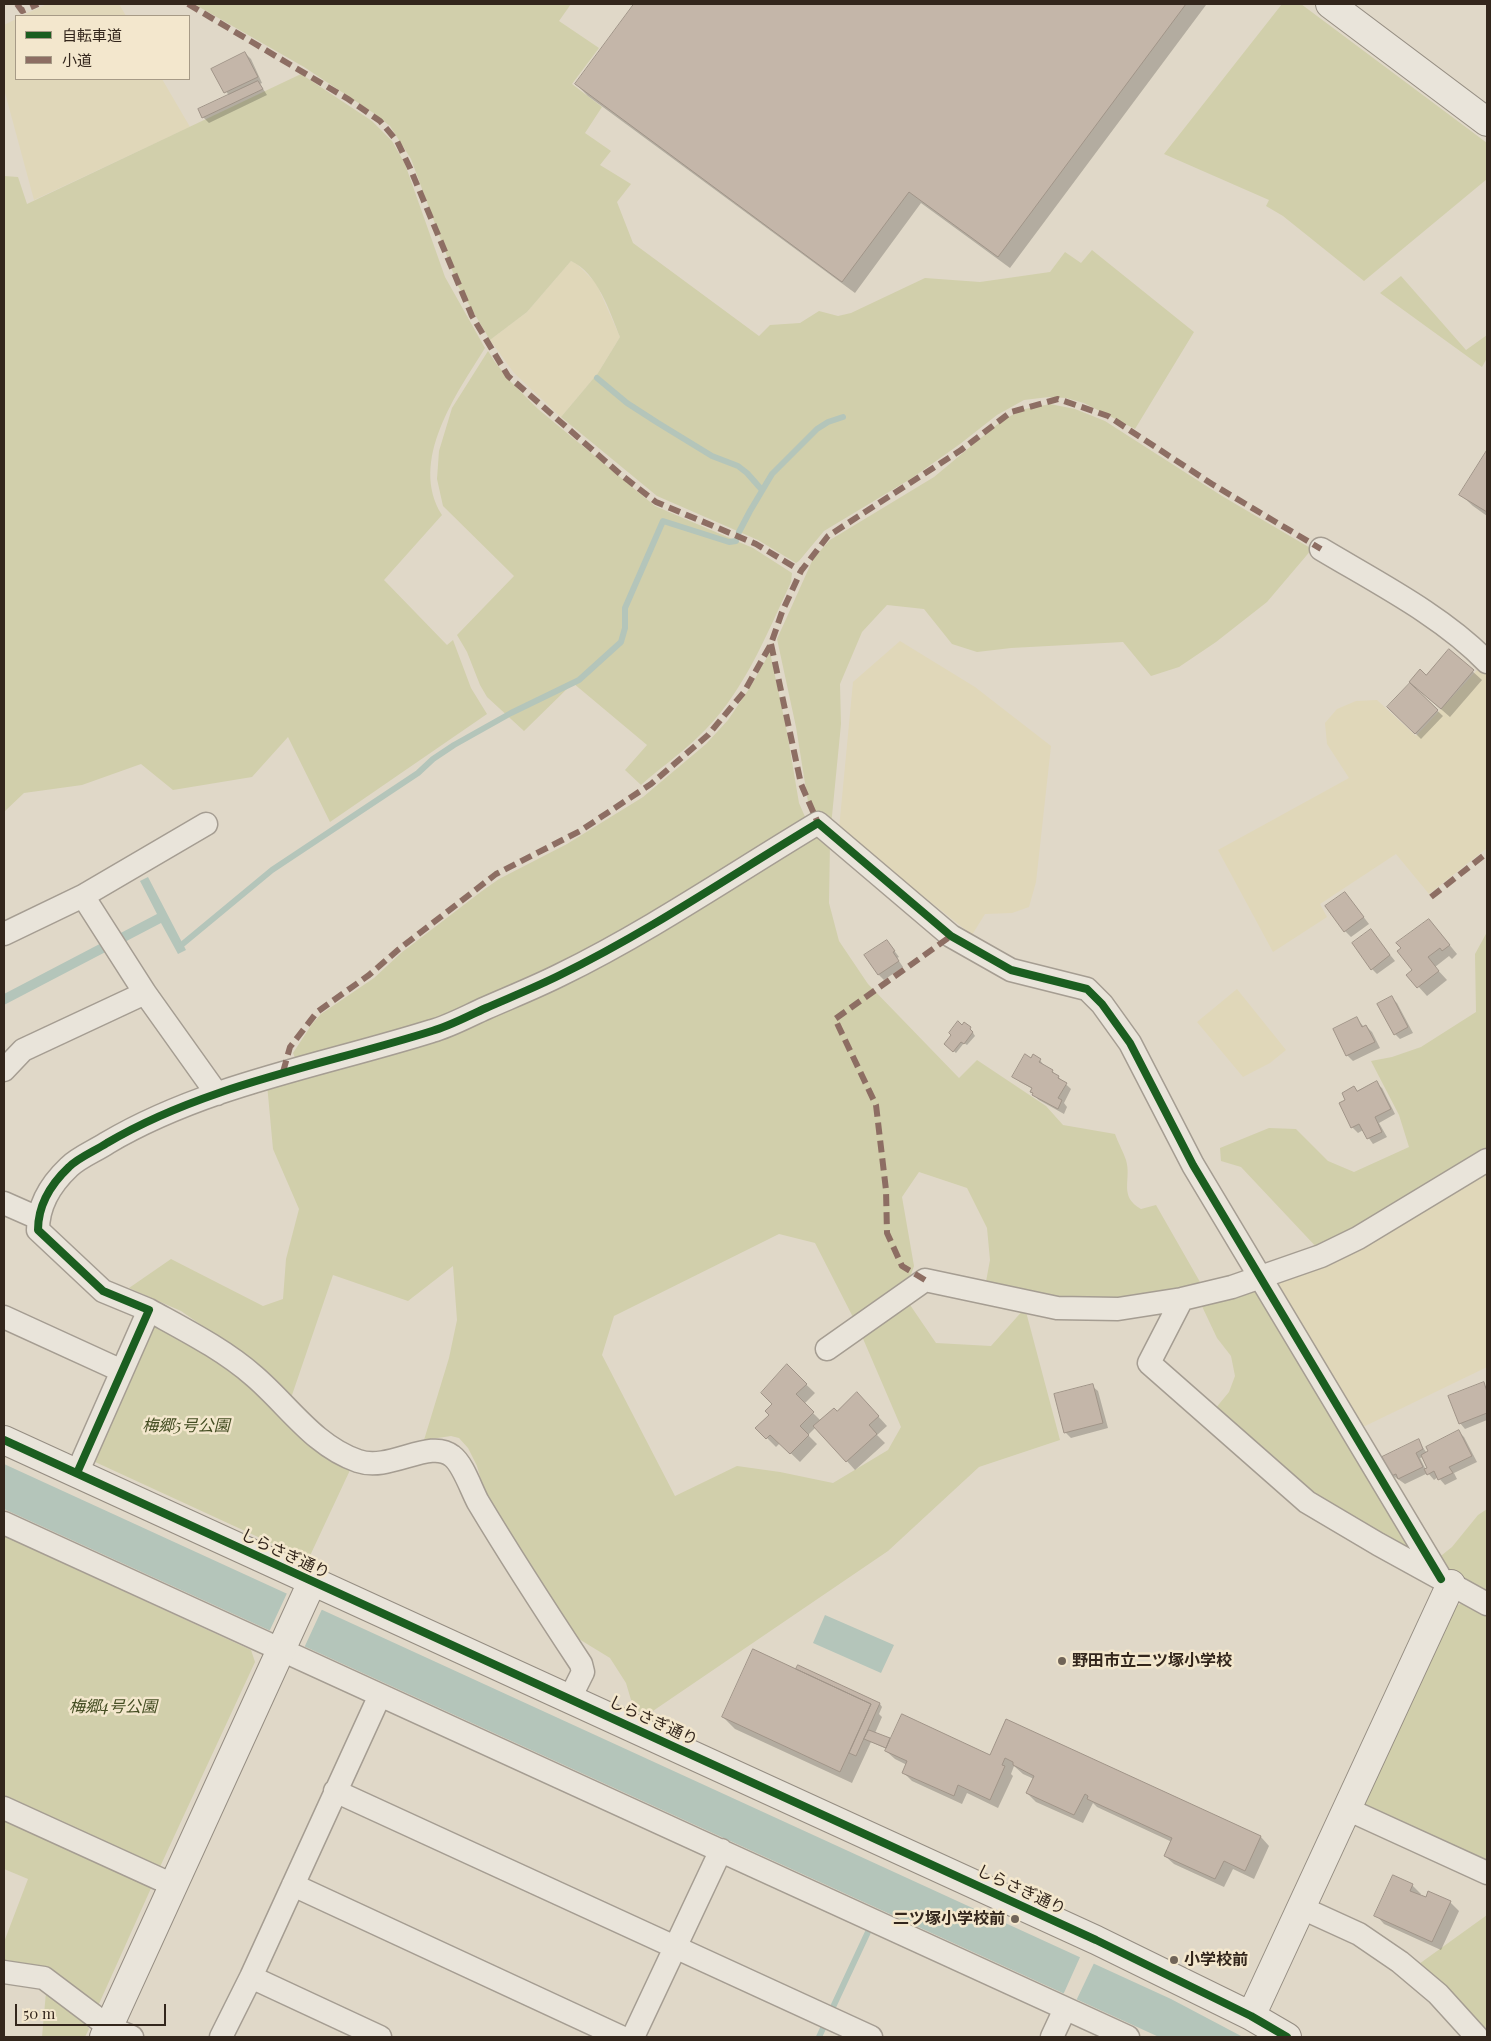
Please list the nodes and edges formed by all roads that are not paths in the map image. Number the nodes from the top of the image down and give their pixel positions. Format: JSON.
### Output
{"nodes":[{"id":1,"x":1330,"y":4,"type":"edge"},
{"id":2,"x":1487,"y":122,"type":"edge"},
{"id":3,"x":1321,"y":550,"type":"dead end"},
{"id":4,"x":1487,"y":662,"type":"edge"},
{"id":5,"x":206,"y":824,"type":"dead end"},
{"id":6,"x":83,"y":896,"type":"junction"},
{"id":7,"x":4,"y":934,"type":"edge"},
{"id":8,"x":145,"y":993,"type":"junction"},
{"id":9,"x":4,"y":1070,"type":"edge"},
{"id":10,"x":217,"y":1094,"type":"junction"},
{"id":11,"x":1487,"y":1160,"type":"edge"},
{"id":12,"x":4,"y":1204,"type":"edge"},
{"id":13,"x":38,"y":1218,"type":"junction"},
{"id":14,"x":1261,"y":1276,"type":"junction"},
{"id":15,"x":1182,"y":1299,"type":"junction"},
{"id":16,"x":149,"y":1310,"type":"junction"},
{"id":17,"x":4,"y":1317,"type":"edge"},
{"id":18,"x":827,"y":1350,"type":"dead end"},
{"id":19,"x":122,"y":1371,"type":"junction"},
{"id":20,"x":4,"y":1440,"type":"edge"},
{"id":21,"x":76,"y":1473,"type":"junction"},
{"id":22,"x":4,"y":1523,"type":"edge"},
{"id":23,"x":1446,"y":1581,"type":"junction"},
{"id":24,"x":308,"y":1591,"type":"junction"},
{"id":25,"x":1487,"y":1604,"type":"edge"},
{"id":26,"x":283,"y":1644,"type":"junction"},
{"id":27,"x":380,"y":1695,"type":"junction"},
{"id":28,"x":570,"y":1698,"type":"junction"},
{"id":29,"x":335,"y":1791,"type":"junction"},
{"id":30,"x":4,"y":1808,"type":"edge"},
{"id":31,"x":1347,"y":1809,"type":"junction"},
{"id":32,"x":721,"y":1850,"type":"junction"},
{"id":33,"x":1487,"y":1873,"type":"edge"},
{"id":34,"x":173,"y":1885,"type":"junction"},
{"id":35,"x":293,"y":1885,"type":"junction"},
{"id":36,"x":1302,"y":1908,"type":"junction"},
{"id":37,"x":676,"y":1946,"type":"junction"},
{"id":38,"x":4,"y":1972,"type":"edge"},
{"id":39,"x":251,"y":1977,"type":"junction"},
{"id":40,"x":1065,"y":2009,"type":"junction"},
{"id":41,"x":1251,"y":2016,"type":"junction"},
{"id":42,"x":115,"y":2034,"type":"edge"},
{"id":43,"x":221,"y":2037,"type":"edge"},
{"id":44,"x":380,"y":2037,"type":"edge"},
{"id":45,"x":621,"y":2037,"type":"edge"},
{"id":46,"x":634,"y":2037,"type":"edge"},
{"id":47,"x":871,"y":2037,"type":"edge"},
{"id":48,"x":1052,"y":2037,"type":"edge"},
{"id":49,"x":1128,"y":2037,"type":"edge"},
{"id":50,"x":1287,"y":2037,"type":"edge"},
{"id":51,"x":1476,"y":2037,"type":"edge"}],
"edges":[{"from":1,"to":2,"type":"street"},
{"from":3,"to":4,"type":"street"},
{"from":5,"to":6,"type":"street"},
{"from":6,"to":7,"type":"street"},
{"from":6,"to":8,"type":"street"},
{"from":8,"to":9,"type":"street"},
{"from":8,"to":10,"type":"street"},
{"from":10,"to":13,"type":"street"},
{"from":10,"to":14,"type":"street"},
{"from":11,"to":14,"type":"street"},
{"from":12,"to":13,"type":"street"},
{"from":13,"to":16,"type":"street"},
{"from":14,"to":15,"type":"street"},
{"from":14,"to":23,"type":"street"},
{"from":15,"to":18,"type":"street"},
{"from":15,"to":23,"type":"street"},
{"from":16,"to":19,"type":"street"},
{"from":16,"to":28,"type":"street"},
{"from":17,"to":19,"type":"street"},
{"from":19,"to":21,"type":"street"},
{"from":20,"to":21,"type":"street","name":"しらさぎ通り"},
{"from":21,"to":24,"type":"street","name":"しらさぎ通り"},
{"from":22,"to":26,"type":"street"},
{"from":23,"to":25,"type":"street"},
{"from":23,"to":31,"type":"street"},
{"from":24,"to":26,"type":"street"},
{"from":24,"to":28,"type":"street","name":"しらさぎ通り"},
{"from":26,"to":27,"type":"street"},
{"from":26,"to":34,"type":"street"},
{"from":27,"to":29,"type":"street"},
{"from":27,"to":32,"type":"street"},
{"from":28,"to":41,"type":"street","name":"しらさぎ通り"},
{"from":29,"to":35,"type":"street"},
{"from":29,"to":37,"type":"street"},
{"from":30,"to":34,"type":"street"},
{"from":31,"to":33,"type":"street"},
{"from":31,"to":36,"type":"street"},
{"from":32,"to":37,"type":"street"},
{"from":32,"to":40,"type":"street"},
{"from":34,"to":42,"type":"street"},
{"from":35,"to":39,"type":"street"},
{"from":35,"to":45,"type":"street"},
{"from":36,"to":41,"type":"street"},
{"from":36,"to":51,"type":"street"},
{"from":37,"to":46,"type":"street"},
{"from":37,"to":47,"type":"street"},
{"from":38,"to":42,"type":"street"},
{"from":39,"to":43,"type":"street"},
{"from":39,"to":44,"type":"street"},
{"from":40,"to":48,"type":"street"},
{"from":40,"to":49,"type":"street"},
{"from":41,"to":50,"type":"street","name":"しらさぎ通り"}]}
